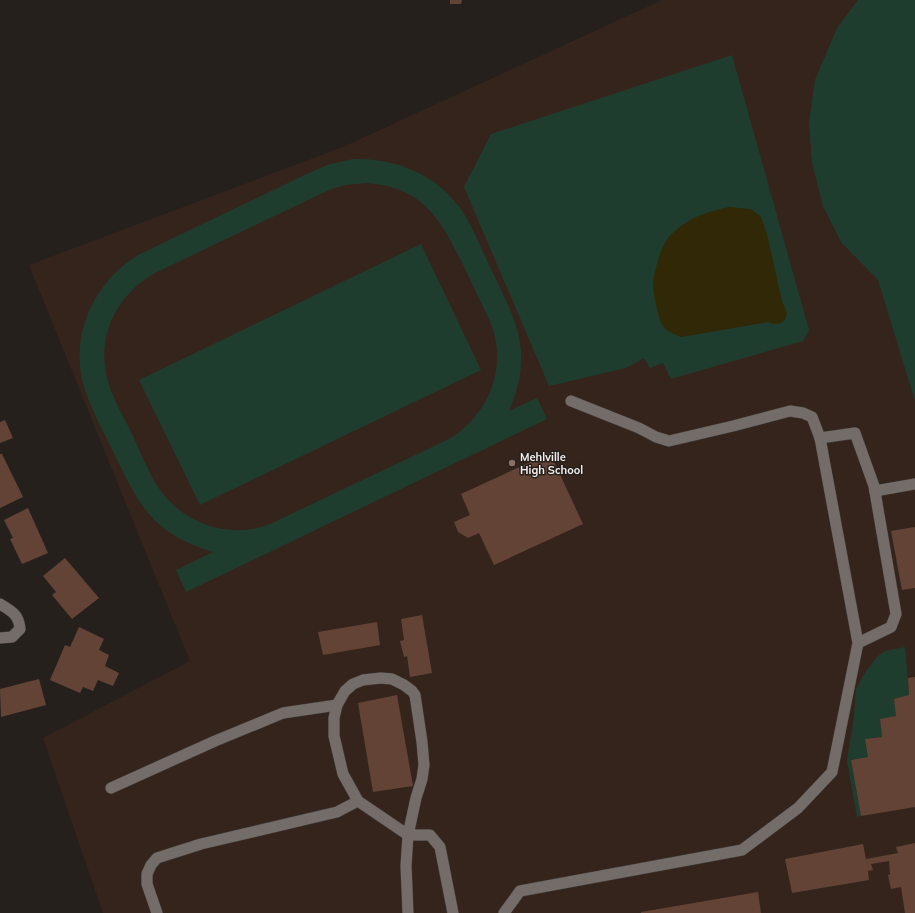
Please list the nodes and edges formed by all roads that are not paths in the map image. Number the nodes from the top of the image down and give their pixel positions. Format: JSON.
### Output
{"nodes":[{"id":1,"x":571,"y":401,"type":"dead end"},
{"id":2,"x":820,"y":438,"type":"junction"},
{"id":3,"x":915,"y":484,"type":"edge"},
{"id":4,"x":875,"y":491,"type":"junction"},
{"id":5,"x":0,"y":604,"type":"edge"},
{"id":6,"x":0,"y":638,"type":"edge"},
{"id":7,"x":858,"y":643,"type":"junction"},
{"id":8,"x":337,"y":706,"type":"junction"},
{"id":9,"x":111,"y":788,"type":"dead end"},
{"id":10,"x":358,"y":801,"type":"junction"},
{"id":11,"x":408,"y":835,"type":"junction"},
{"id":12,"x":157,"y":913,"type":"edge"},
{"id":13,"x":408,"y":913,"type":"edge"},
{"id":14,"x":453,"y":913,"type":"edge"},
{"id":15,"x":504,"y":913,"type":"edge"}],
"edges":[{"from":1,"to":2,"type":"street"},
{"from":2,"to":4,"type":"street"},
{"from":2,"to":7,"type":"street"},
{"from":3,"to":4,"type":"street"},
{"from":4,"to":7,"type":"street"},
{"from":5,"to":6,"type":"street"},
{"from":7,"to":15,"type":"street"},
{"from":8,"to":9,"type":"street"},
{"from":8,"to":10,"type":"street"},
{"from":8,"to":11,"type":"street"},
{"from":10,"to":11,"type":"street"},
{"from":10,"to":12,"type":"street"},
{"from":11,"to":13,"type":"street"},
{"from":11,"to":14,"type":"street"}]}
